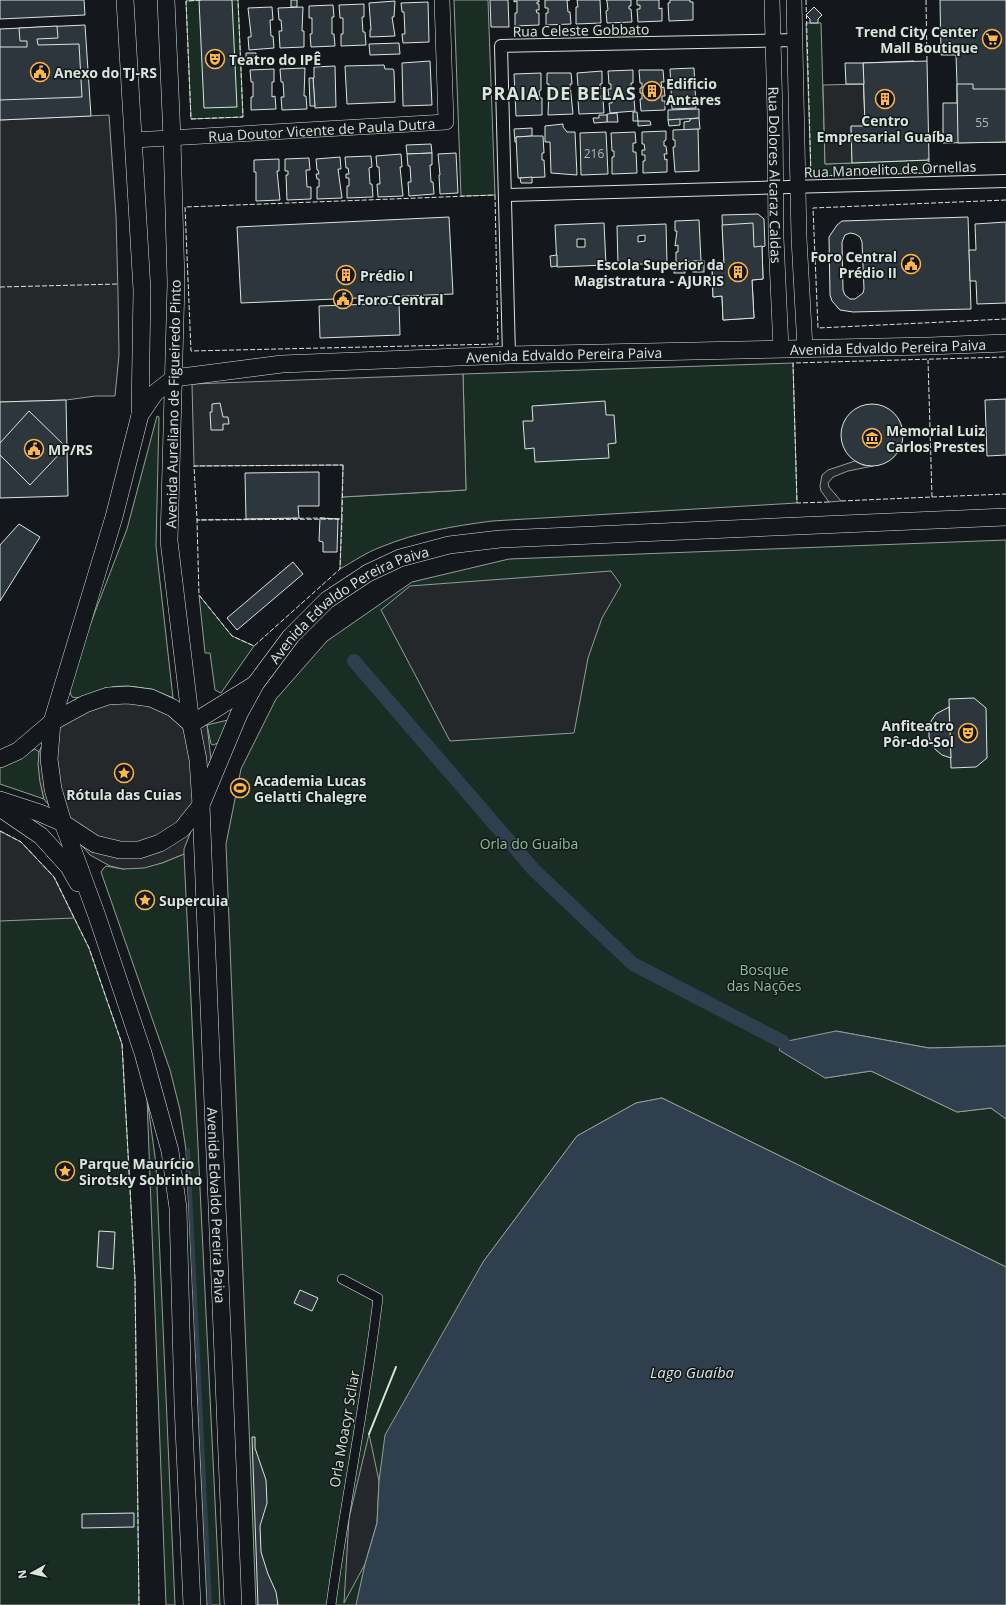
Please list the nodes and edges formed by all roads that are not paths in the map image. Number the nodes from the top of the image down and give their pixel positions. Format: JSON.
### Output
{"nodes":[{"id":1,"x":125,"y":0,"type":"edge"},
{"id":2,"x":166,"y":0,"type":"edge"},
{"id":3,"x":442,"y":0,"type":"edge"},
{"id":4,"x":772,"y":0,"type":"edge"},
{"id":5,"x":794,"y":0,"type":"edge"},
{"id":6,"x":796,"y":40,"type":"junction"},
{"id":7,"x":773,"y":41,"type":"junction"},
{"id":8,"x":172,"y":138,"type":"junction"},
{"id":9,"x":134,"y":140,"type":"junction"},
{"id":10,"x":1006,"y":181,"type":"edge"},
{"id":11,"x":776,"y":188,"type":"junction"},
{"id":12,"x":798,"y":188,"type":"junction"},
{"id":13,"x":505,"y":195,"type":"junction"},
{"id":14,"x":776,"y":238,"type":"junction"},
{"id":15,"x":799,"y":238,"type":"junction"},
{"id":16,"x":1006,"y":343,"type":"edge"},
{"id":17,"x":805,"y":348,"type":"junction"},
{"id":18,"x":781,"y":349,"type":"junction"},
{"id":19,"x":509,"y":355,"type":"junction"},
{"id":20,"x":174,"y":378,"type":"junction"},
{"id":21,"x":140,"y":415,"type":"junction"},
{"id":22,"x":1006,"y":517,"type":"edge"},
{"id":23,"x":256,"y":683,"type":"junction"},
{"id":24,"x":52,"y":722,"type":"junction"},
{"id":25,"x":191,"y":724,"type":"junction"},
{"id":26,"x":0,"y":759,"type":"edge"},
{"id":27,"x":0,"y":800,"type":"edge"},
{"id":28,"x":201,"y":805,"type":"junction"},
{"id":29,"x":0,"y":808,"type":"edge"},
{"id":30,"x":63,"y":823,"type":"junction"},
{"id":31,"x":97,"y":916,"type":"junction"},
{"id":32,"x":342,"y":1279,"type":"dead end"},
{"id":33,"x":192,"y":1605,"type":"edge"},
{"id":34,"x":233,"y":1605,"type":"edge"},
{"id":35,"x":331,"y":1605,"type":"edge"}],
"edges":[{"from":1,"to":9,"type":"main road"},
{"from":2,"to":8,"type":"main road","name":"Avenida Aureliano de Figueiredo Pinto"},
{"from":3,"to":8,"type":"street","name":"Rua Doutor Vicente de Paula Dutra"},
{"from":4,"to":7,"type":"street","name":"Rua Dolores Alcaraz Caldas"},
{"from":5,"to":6,"type":"street","name":"Rua Dolores Alcaraz Caldas"},
{"from":6,"to":7,"type":"street","name":"Rua Celeste Gobbato"},
{"from":6,"to":12,"type":"street","name":"Rua Dolores Alcaraz Caldas"},
{"from":7,"to":11,"type":"street","name":"Rua Dolores Alcaraz Caldas"},
{"from":7,"to":13,"type":"street","name":"Rua Celeste Gobbato"},
{"from":8,"to":9,"type":"street"},
{"from":8,"to":20,"type":"main road","name":"Avenida Aureliano de Figueiredo Pinto"},
{"from":9,"to":21,"type":"main road"},
{"from":10,"to":12,"type":"street","name":"Rua Manoelito de Ornellas"},
{"from":11,"to":12,"type":"street","name":"Rua Manoelito de Ornellas"},
{"from":11,"to":13,"type":"street"},
{"from":11,"to":14,"type":"street","name":"Rua Dolores Alcaraz Caldas"},
{"from":12,"to":15,"type":"street","name":"Rua Dolores Alcaraz Caldas"},
{"from":13,"to":19,"type":"street"},
{"from":14,"to":15,"type":"street"},
{"from":14,"to":18,"type":"street","name":"Rua Dolores Alcaraz Caldas"},
{"from":15,"to":17,"type":"street","name":"Rua Dolores Alcaraz Caldas"},
{"from":16,"to":17,"type":"main road","name":"Avenida Edvaldo Pereira Paiva"},
{"from":17,"to":18,"type":"main road","name":"Avenida Edvaldo Pereira Paiva"},
{"from":18,"to":19,"type":"main road","name":"Avenida Edvaldo Pereira Paiva"},
{"from":19,"to":20,"type":"main road","name":"Avenida Edvaldo Pereira Paiva"},
{"from":20,"to":21,"type":"main road"},
{"from":20,"to":25,"type":"main road","name":"Avenida Aureliano de Figueiredo Pinto"},
{"from":21,"to":24,"type":"main road"},
{"from":22,"to":23,"type":"main road","name":"Avenida Edvaldo Pereira Paiva"},
{"from":23,"to":25,"type":"main road","name":"Avenida Edvaldo Pereira Paiva"},
{"from":23,"to":28,"type":"main road","name":"Avenida Edvaldo Pereira Paiva"},
{"from":24,"to":25,"type":"main road"},
{"from":24,"to":26,"type":"main road"},
{"from":24,"to":30,"type":"main road"},
{"from":25,"to":28,"type":"main road","name":"Avenida Aureliano de Figueiredo Pinto"},
{"from":27,"to":30,"type":"main road","name":"Avenida Edvaldo Pereira Paiva"},
{"from":28,"to":30,"type":"main road","name":"Avenida Edvaldo Pereira Paiva"},
{"from":28,"to":34,"type":"main road","name":"Avenida Edvaldo Pereira Paiva"},
{"from":29,"to":31,"type":"main road"},
{"from":30,"to":31,"type":"main road"},
{"from":31,"to":33,"type":"main road"},
{"from":32,"to":35,"type":"street","name":"Orla Moacyr Scliar"}]}
